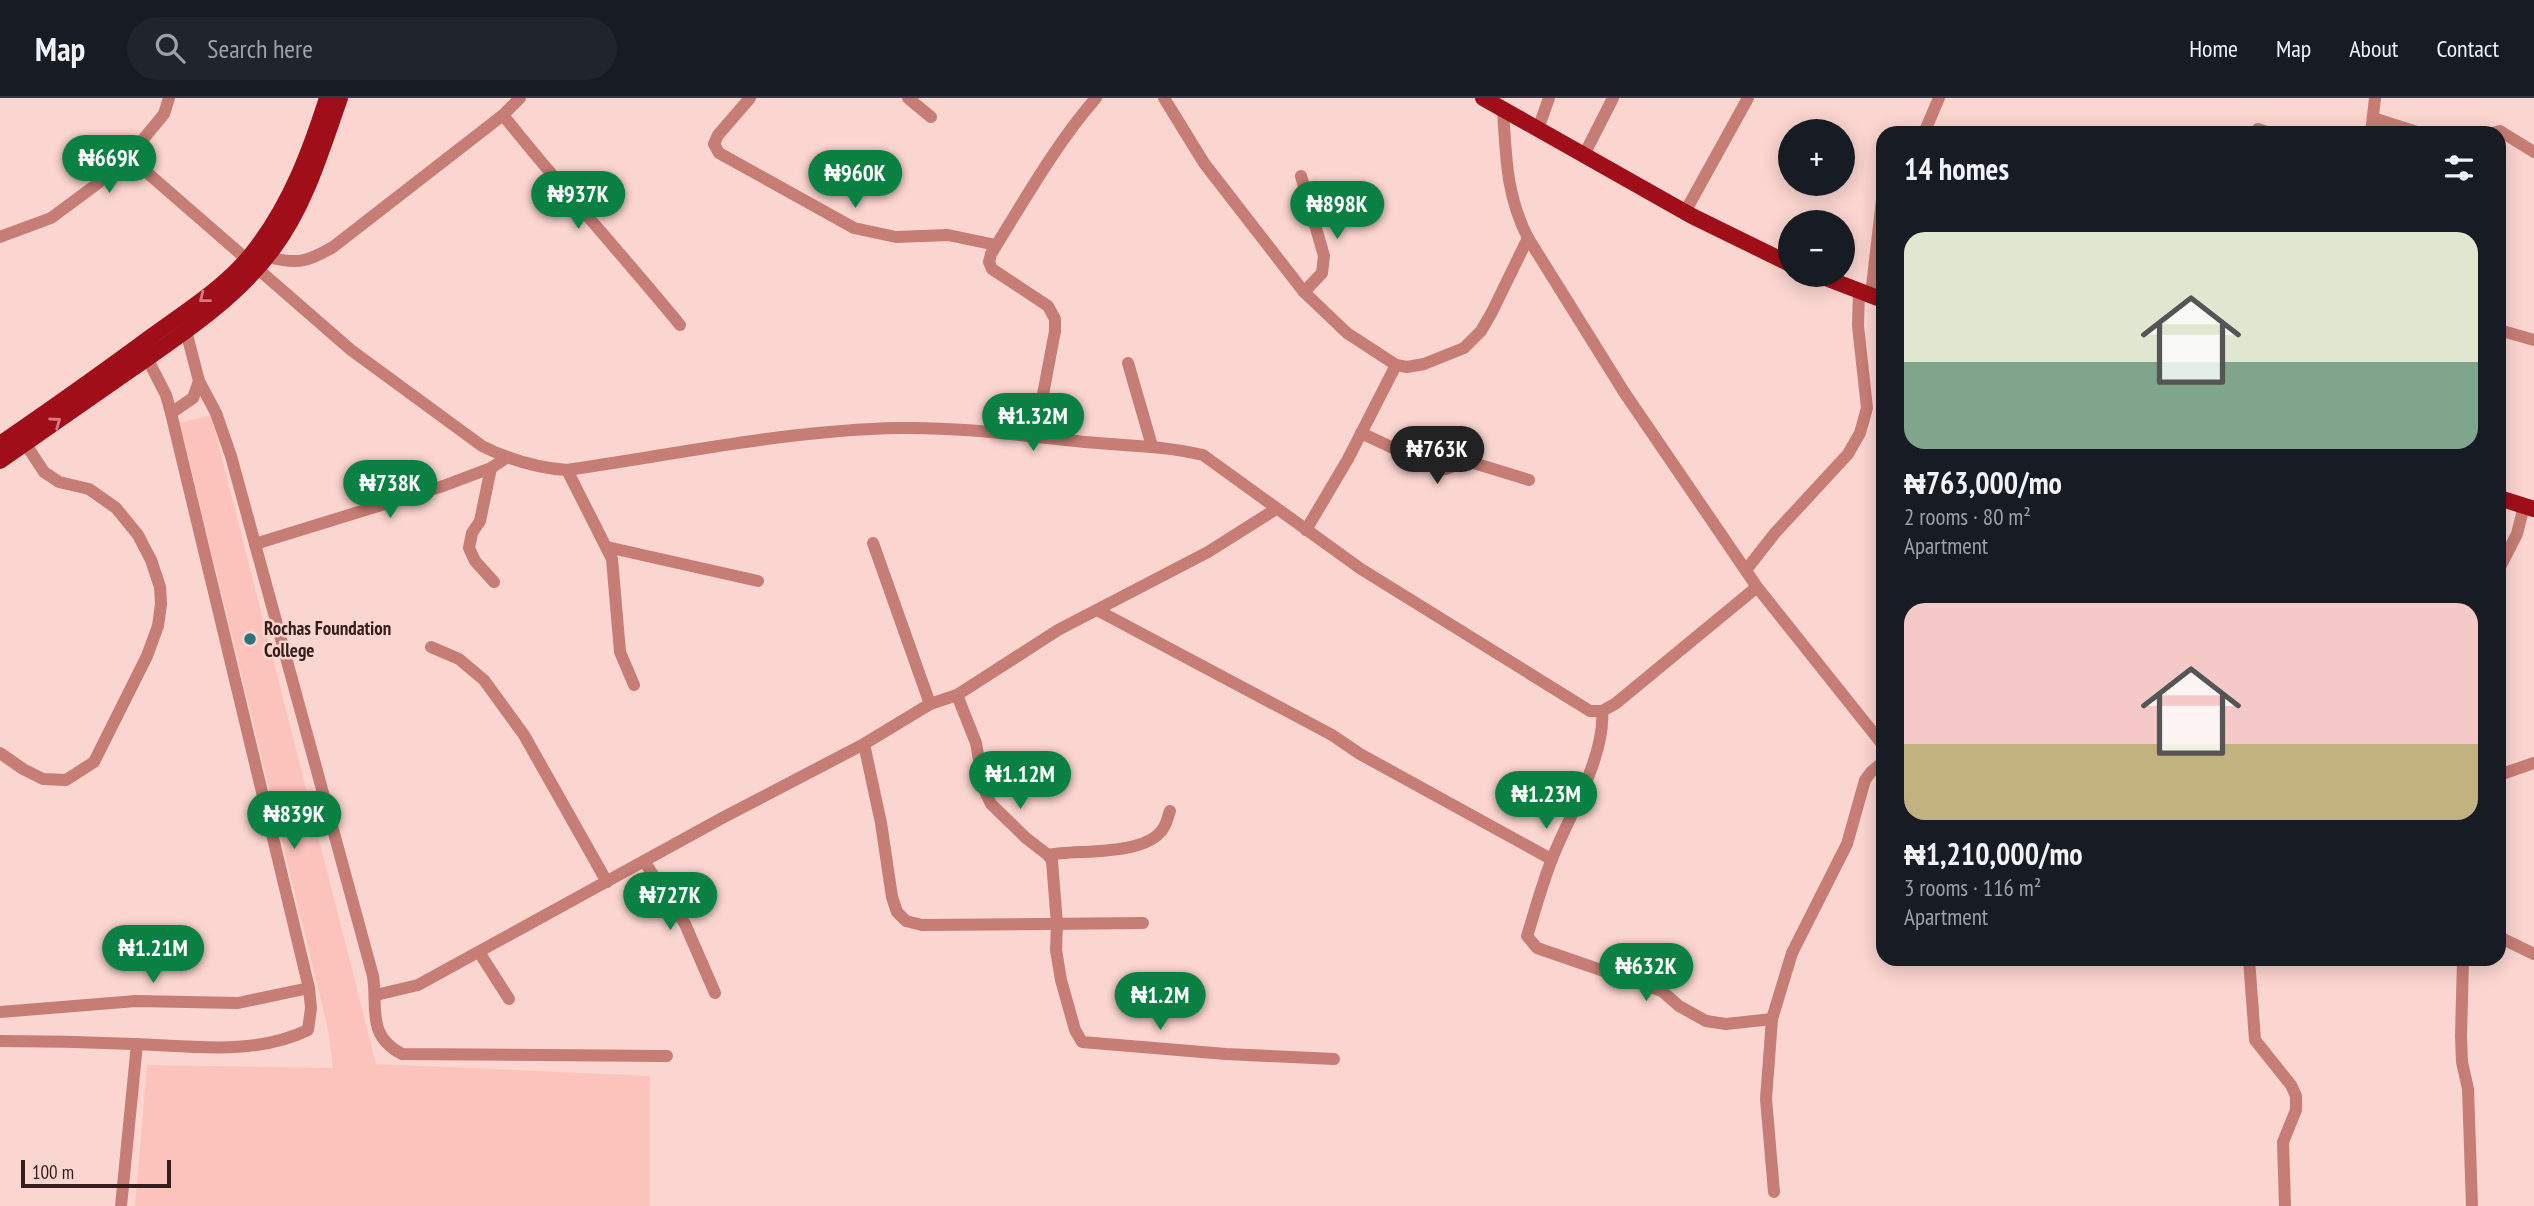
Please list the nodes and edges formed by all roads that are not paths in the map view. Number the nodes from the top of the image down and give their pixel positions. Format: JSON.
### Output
{"nodes":[{"id":1,"x":169,"y":98,"type":"edge"},
{"id":2,"x":327,"y":98,"type":"edge"},
{"id":3,"x":340,"y":98,"type":"edge"},
{"id":4,"x":520,"y":98,"type":"edge"},
{"id":5,"x":750,"y":98,"type":"edge"},
{"id":6,"x":908,"y":98,"type":"edge"},
{"id":7,"x":1096,"y":98,"type":"edge"},
{"id":8,"x":1164,"y":98,"type":"edge"},
{"id":9,"x":1483,"y":98,"type":"edge"},
{"id":10,"x":1549,"y":98,"type":"edge"},
{"id":11,"x":1613,"y":98,"type":"edge"},
{"id":12,"x":1748,"y":98,"type":"edge"},
{"id":13,"x":1939,"y":98,"type":"edge"},
{"id":14,"x":2375,"y":98,"type":"edge"},
{"id":15,"x":1503,"y":109,"type":"junction"},
{"id":16,"x":503,"y":115,"type":"junction"},
{"id":17,"x":931,"y":117,"type":"dead end"},
{"id":18,"x":2374,"y":118,"type":"junction"},
{"id":19,"x":1927,"y":126,"type":"edge"},
{"id":20,"x":2372,"y":126,"type":"edge"},
{"id":21,"x":2399,"y":126,"type":"edge"},
{"id":22,"x":1538,"y":129,"type":"junction"},
{"id":23,"x":2506,"y":135,"type":"edge"},
{"id":24,"x":2534,"y":152,"type":"edge"},
{"id":25,"x":1584,"y":155,"type":"junction"},
{"id":26,"x":128,"y":156,"type":"junction"},
{"id":27,"x":1301,"y":176,"type":"dead end"},
{"id":28,"x":1685,"y":212,"type":"junction"},
{"id":29,"x":0,"y":237,"type":"edge"},
{"id":30,"x":1528,"y":238,"type":"junction"},
{"id":31,"x":996,"y":245,"type":"junction"},
{"id":32,"x":1876,"y":252,"type":"edge"},
{"id":33,"x":1778,"y":258,"type":"edge"},
{"id":34,"x":257,"y":262,"type":"junction"},
{"id":35,"x":1850,"y":287,"type":"edge"},
{"id":36,"x":1304,"y":292,"type":"junction"},
{"id":37,"x":1871,"y":295,"type":"edge"},
{"id":38,"x":680,"y":325,"type":"dead end"},
{"id":39,"x":186,"y":331,"type":"junction"},
{"id":40,"x":2506,"y":332,"type":"edge"},
{"id":41,"x":2534,"y":340,"type":"edge"},
{"id":42,"x":147,"y":358,"type":"junction"},
{"id":43,"x":1128,"y":363,"type":"dead end"},
{"id":44,"x":1396,"y":365,"type":"junction"},
{"id":45,"x":199,"y":381,"type":"junction"},
{"id":46,"x":171,"y":413,"type":"junction"},
{"id":47,"x":1361,"y":433,"type":"junction"},
{"id":48,"x":1035,"y":437,"type":"junction"},
{"id":49,"x":25,"y":443,"type":"junction"},
{"id":50,"x":0,"y":444,"type":"edge"},
{"id":51,"x":1152,"y":446,"type":"junction"},
{"id":52,"x":506,"y":458,"type":"junction"},
{"id":53,"x":0,"y":461,"type":"edge"},
{"id":54,"x":491,"y":468,"type":"junction"},
{"id":55,"x":567,"y":470,"type":"junction"},
{"id":56,"x":1529,"y":480,"type":"dead end"},
{"id":57,"x":2506,"y":500,"type":"edge"},
{"id":58,"x":2529,"y":508,"type":"edge"},
{"id":59,"x":1276,"y":509,"type":"junction"},
{"id":60,"x":1306,"y":530,"type":"junction"},
{"id":61,"x":873,"y":543,"type":"dead end"},
{"id":62,"x":255,"y":544,"type":"junction"},
{"id":63,"x":607,"y":548,"type":"junction"},
{"id":64,"x":2506,"y":555,"type":"edge"},
{"id":65,"x":1746,"y":570,"type":"junction"},
{"id":66,"x":758,"y":581,"type":"dead end"},
{"id":67,"x":494,"y":582,"type":"dead end"},
{"id":68,"x":1757,"y":587,"type":"junction"},
{"id":69,"x":1097,"y":610,"type":"junction"},
{"id":70,"x":431,"y":647,"type":"dead end"},
{"id":71,"x":634,"y":685,"type":"dead end"},
{"id":72,"x":957,"y":695,"type":"junction"},
{"id":73,"x":930,"y":704,"type":"junction"},
{"id":74,"x":1602,"y":711,"type":"junction"},
{"id":75,"x":1876,"y":736,"type":"edge"},
{"id":76,"x":864,"y":744,"type":"junction"},
{"id":77,"x":0,"y":753,"type":"edge"},
{"id":78,"x":2534,"y":763,"type":"edge"},
{"id":79,"x":1876,"y":768,"type":"edge"},
{"id":80,"x":2506,"y":773,"type":"edge"},
{"id":81,"x":1170,"y":811,"type":"dead end"},
{"id":82,"x":1048,"y":855,"type":"junction"},
{"id":83,"x":1551,"y":859,"type":"junction"},
{"id":84,"x":644,"y":861,"type":"junction"},
{"id":85,"x":607,"y":882,"type":"junction"},
{"id":86,"x":1143,"y":923,"type":"dead end"},
{"id":87,"x":1056,"y":924,"type":"junction"},
{"id":88,"x":2506,"y":940,"type":"edge"},
{"id":89,"x":480,"y":951,"type":"junction"},
{"id":90,"x":2534,"y":954,"type":"edge"},
{"id":91,"x":2250,"y":966,"type":"edge"},
{"id":92,"x":2463,"y":966,"type":"edge"},
{"id":93,"x":309,"y":988,"type":"junction"},
{"id":94,"x":715,"y":993,"type":"dead end"},
{"id":95,"x":376,"y":995,"type":"junction"},
{"id":96,"x":509,"y":999,"type":"dead end"},
{"id":97,"x":0,"y":1012,"type":"edge"},
{"id":98,"x":1772,"y":1019,"type":"junction"},
{"id":99,"x":0,"y":1041,"type":"edge"},
{"id":100,"x":138,"y":1044,"type":"junction"},
{"id":101,"x":667,"y":1056,"type":"dead end"},
{"id":102,"x":1334,"y":1059,"type":"dead end"},
{"id":103,"x":1774,"y":1192,"type":"dead end"},
{"id":104,"x":121,"y":1206,"type":"edge"},
{"id":105,"x":2286,"y":1206,"type":"edge"},
{"id":106,"x":2472,"y":1206,"type":"edge"}],
"edges":[{"from":1,"to":26,"type":"street"},
{"from":2,"to":34,"type":"main road"},
{"from":3,"to":34,"type":"main road"},
{"from":4,"to":16,"type":"street"},
{"from":5,"to":31,"type":"street"},
{"from":6,"to":17,"type":"street"},
{"from":7,"to":31,"type":"street"},
{"from":8,"to":36,"type":"street"},
{"from":9,"to":15,"type":"main road"},
{"from":10,"to":22,"type":"street"},
{"from":11,"to":25,"type":"street"},
{"from":12,"to":28,"type":"street"},
{"from":13,"to":19,"type":"street"},
{"from":14,"to":18,"type":"street"},
{"from":15,"to":22,"type":"main road"},
{"from":15,"to":30,"type":"street"},
{"from":16,"to":34,"type":"street"},
{"from":16,"to":38,"type":"street"},
{"from":18,"to":20,"type":"street"},
{"from":18,"to":21,"type":"street"},
{"from":22,"to":25,"type":"main road"},
{"from":23,"to":24,"type":"street"},
{"from":25,"to":28,"type":"main road"},
{"from":26,"to":29,"type":"street"},
{"from":26,"to":34,"type":"street"},
{"from":27,"to":36,"type":"street"},
{"from":28,"to":33,"type":"main road"},
{"from":30,"to":44,"type":"street"},
{"from":30,"to":65,"type":"street"},
{"from":31,"to":48,"type":"street"},
{"from":32,"to":37,"type":"street"},
{"from":34,"to":39,"type":"main road"},
{"from":34,"to":50,"type":"main road","one_way":true},
{"from":34,"to":52,"type":"street"},
{"from":35,"to":37,"type":"main road"},
{"from":36,"to":44,"type":"street"},
{"from":37,"to":65,"type":"street"},
{"from":39,"to":42,"type":"main road"},
{"from":39,"to":45,"type":"street"},
{"from":40,"to":41,"type":"street"},
{"from":42,"to":46,"type":"street"},
{"from":49,"to":42,"type":"main road","one_way":true},
{"from":43,"to":51,"type":"street"},
{"from":44,"to":47,"type":"street"},
{"from":45,"to":46,"type":"street"},
{"from":45,"to":62,"type":"street"},
{"from":46,"to":93,"type":"street"},
{"from":47,"to":56,"type":"street"},
{"from":47,"to":60,"type":"street"},
{"from":48,"to":51,"type":"street"},
{"from":48,"to":55,"type":"street"},
{"from":49,"to":53,"type":"main road"},
{"from":49,"to":77,"type":"street"},
{"from":51,"to":59,"type":"street"},
{"from":52,"to":54,"type":"street"},
{"from":52,"to":55,"type":"street"},
{"from":54,"to":62,"type":"street"},
{"from":54,"to":67,"type":"street"},
{"from":55,"to":63,"type":"street"},
{"from":57,"to":58,"type":"main road"},
{"from":58,"to":64,"type":"street"},
{"from":59,"to":60,"type":"street"},
{"from":59,"to":69,"type":"street"},
{"from":60,"to":74,"type":"street"},
{"from":61,"to":73,"type":"street"},
{"from":62,"to":95,"type":"street"},
{"from":63,"to":66,"type":"street"},
{"from":63,"to":71,"type":"street"},
{"from":65,"to":68,"type":"street"},
{"from":68,"to":74,"type":"street"},
{"from":68,"to":75,"type":"street"},
{"from":69,"to":72,"type":"street"},
{"from":69,"to":83,"type":"street"},
{"from":70,"to":85,"type":"street"},
{"from":72,"to":73,"type":"street"},
{"from":72,"to":82,"type":"street"},
{"from":73,"to":76,"type":"street"},
{"from":74,"to":83,"type":"street"},
{"from":76,"to":84,"type":"street"},
{"from":76,"to":87,"type":"street"},
{"from":78,"to":80,"type":"street"},
{"from":79,"to":98,"type":"street"},
{"from":81,"to":82,"type":"street"},
{"from":82,"to":87,"type":"street"},
{"from":83,"to":98,"type":"street"},
{"from":84,"to":85,"type":"street"},
{"from":84,"to":94,"type":"street"},
{"from":85,"to":89,"type":"street"},
{"from":86,"to":87,"type":"street"},
{"from":87,"to":102,"type":"street"},
{"from":88,"to":90,"type":"street"},
{"from":89,"to":95,"type":"street"},
{"from":89,"to":96,"type":"street"},
{"from":91,"to":105,"type":"street"},
{"from":92,"to":106,"type":"street"},
{"from":93,"to":97,"type":"street"},
{"from":93,"to":100,"type":"street"},
{"from":95,"to":101,"type":"street"},
{"from":98,"to":103,"type":"street"},
{"from":99,"to":100,"type":"street"},
{"from":100,"to":104,"type":"street"}]}
